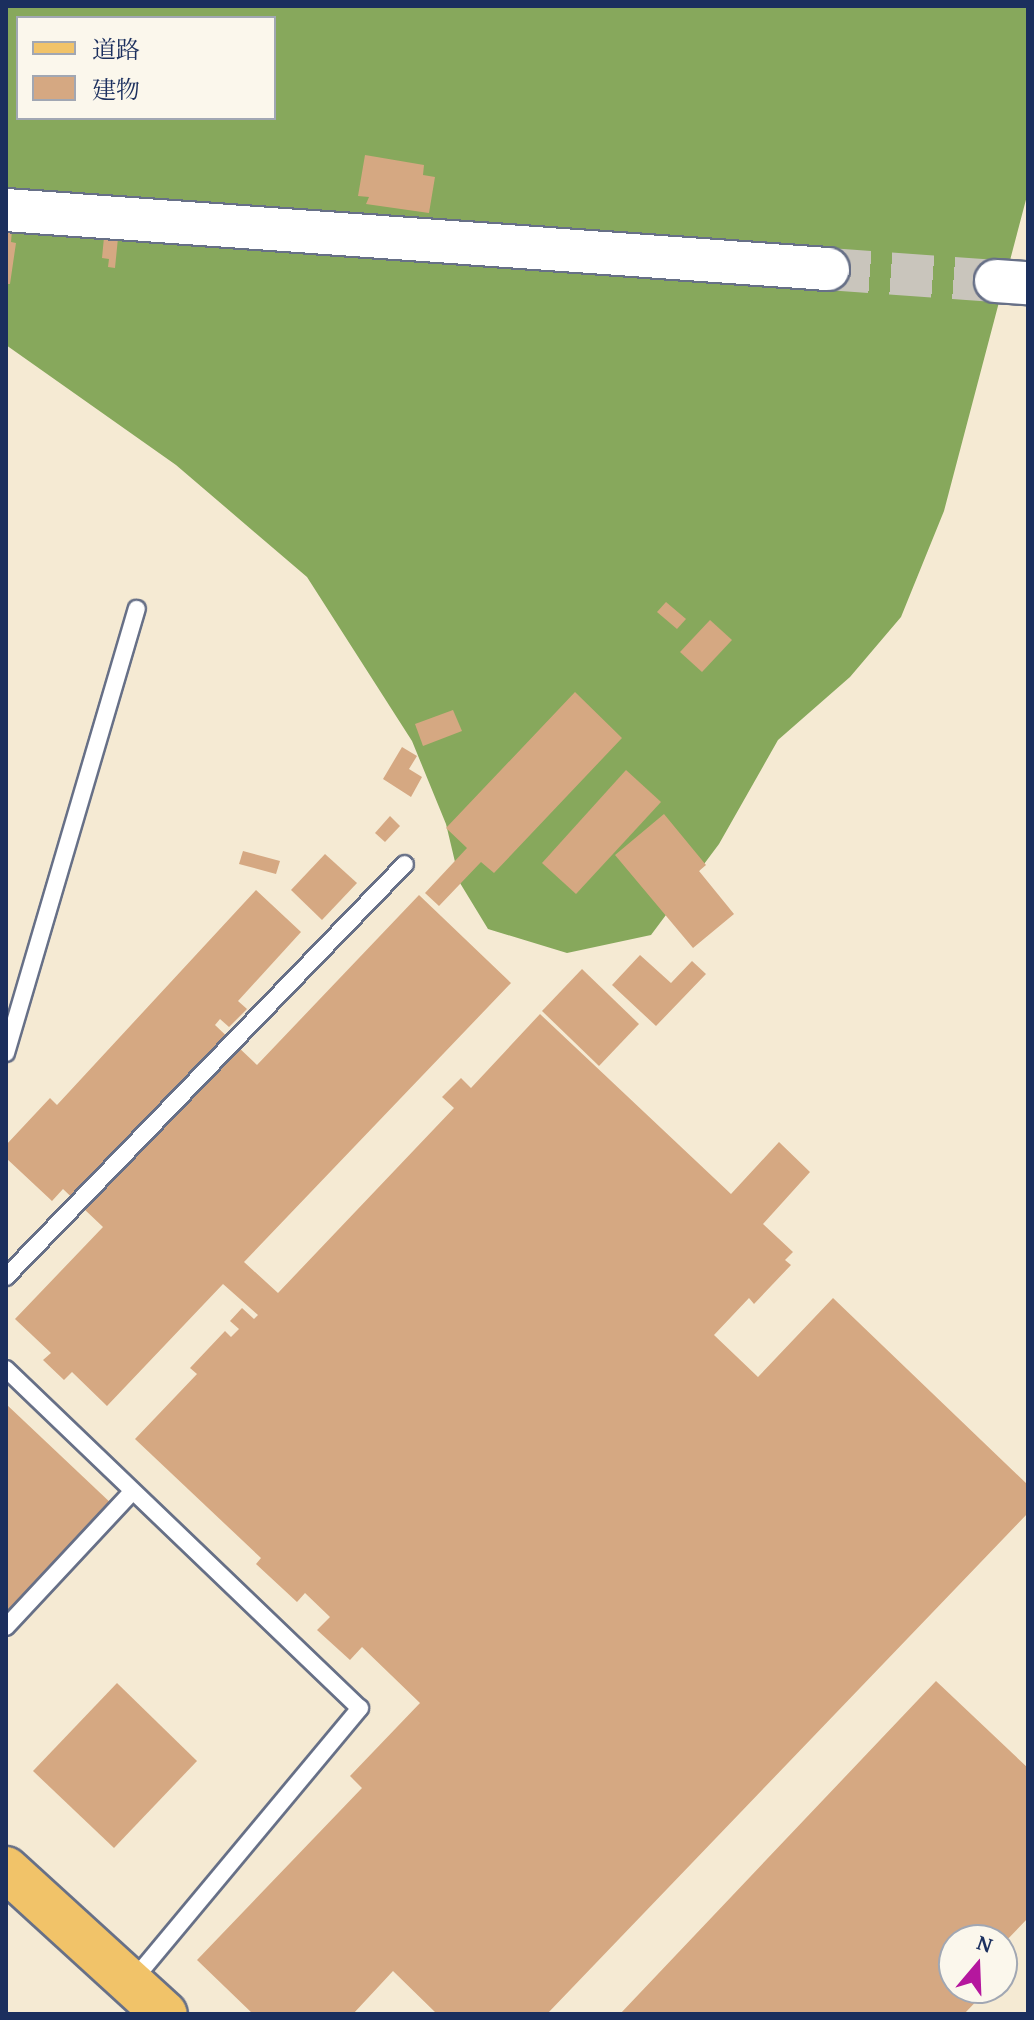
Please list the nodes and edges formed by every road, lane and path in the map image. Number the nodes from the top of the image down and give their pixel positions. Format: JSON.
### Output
{"nodes":[{"id":1,"x":6,"y":210,"type":"edge"},
{"id":2,"x":828,"y":269,"type":"tunnel mouth"},
{"id":3,"x":137,"y":609,"type":"dead end"},
{"id":4,"x":405,"y":864,"type":"dead end"},
{"id":5,"x":6,"y":1053,"type":"edge"},
{"id":6,"x":6,"y":1277,"type":"edge"},
{"id":7,"x":6,"y":1369,"type":"edge"},
{"id":8,"x":132,"y":1492,"type":"junction"},
{"id":9,"x":6,"y":1627,"type":"edge"},
{"id":10,"x":6,"y":1869,"type":"edge"},
{"id":11,"x":132,"y":1983,"type":"junction"},
{"id":12,"x":165,"y":2014,"type":"edge"}],
"edges":[{"from":1,"to":2,"type":"street"},
{"from":3,"to":5,"type":"lane"},
{"from":4,"to":6,"type":"lane"},
{"from":7,"to":8,"type":"lane"},
{"from":8,"to":9,"type":"lane"},
{"from":8,"to":11,"type":"lane"},
{"from":10,"to":11,"type":"main road"},
{"from":11,"to":12,"type":"main road"}]}
